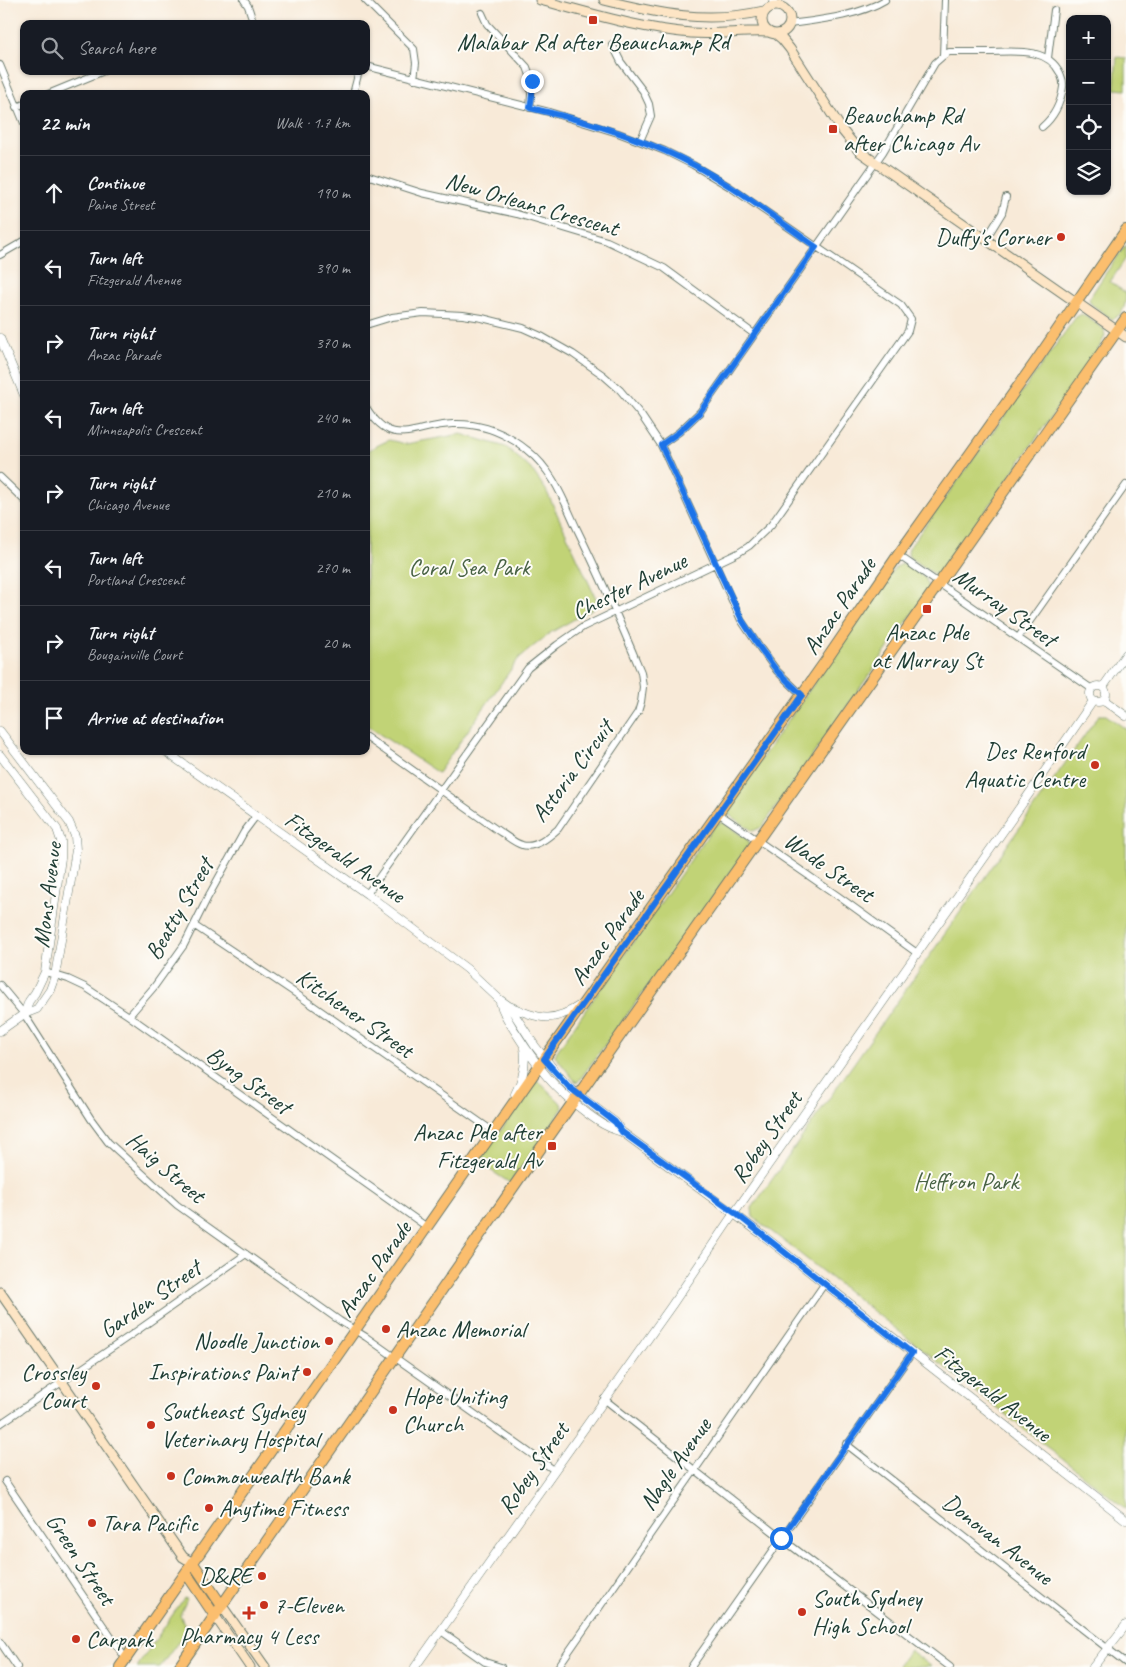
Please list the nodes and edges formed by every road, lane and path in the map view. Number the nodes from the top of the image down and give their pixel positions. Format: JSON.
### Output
{"nodes":[{"id":1,"x":244,"y":0,"type":"edge"},
{"id":2,"x":365,"y":0,"type":"edge"},
{"id":3,"x":540,"y":0,"type":"edge"},
{"id":4,"x":604,"y":0,"type":"edge"},
{"id":5,"x":885,"y":0,"type":"edge"},
{"id":6,"x":945,"y":0,"type":"edge"},
{"id":7,"x":773,"y":3,"type":"edge"},
{"id":8,"x":1054,"y":10,"type":"dead end"},
{"id":9,"x":764,"y":11,"type":"junction"},
{"id":10,"x":482,"y":13,"type":"dead end"},
{"id":11,"x":253,"y":20,"type":"edge"},
{"id":12,"x":788,"y":26,"type":"junction"},
{"id":13,"x":772,"y":33,"type":"junction"},
{"id":14,"x":612,"y":44,"type":"dead end"},
{"id":15,"x":790,"y":49,"type":"junction"},
{"id":16,"x":943,"y":56,"type":"junction"},
{"id":17,"x":1048,"y":58,"type":"junction"},
{"id":18,"x":0,"y":65,"type":"edge"},
{"id":19,"x":370,"y":67,"type":"edge"},
{"id":20,"x":94,"y":75,"type":"edge"},
{"id":21,"x":358,"y":75,"type":"edge"},
{"id":22,"x":414,"y":79,"type":"junction"},
{"id":23,"x":58,"y":90,"type":"edge"},
{"id":24,"x":353,"y":90,"type":"edge"},
{"id":25,"x":20,"y":106,"type":"edge"},
{"id":26,"x":16,"y":107,"type":"junction"},
{"id":27,"x":530,"y":108,"type":"junction"},
{"id":28,"x":20,"y":115,"type":"edge"},
{"id":29,"x":1042,"y":127,"type":"dead end"},
{"id":30,"x":640,"y":141,"type":"junction"},
{"id":31,"x":875,"y":163,"type":"junction"},
{"id":32,"x":370,"y":175,"type":"edge"},
{"id":33,"x":1006,"y":197,"type":"dead end"},
{"id":34,"x":1126,"y":230,"type":"edge"},
{"id":35,"x":986,"y":240,"type":"junction"},
{"id":36,"x":20,"y":244,"type":"edge"},
{"id":37,"x":816,"y":247,"type":"junction"},
{"id":38,"x":0,"y":255,"type":"edge"},
{"id":39,"x":1076,"y":303,"type":"junction"},
{"id":40,"x":1126,"y":318,"type":"edge"},
{"id":41,"x":370,"y":324,"type":"edge"},
{"id":42,"x":1117,"y":331,"type":"junction"},
{"id":43,"x":754,"y":334,"type":"junction"},
{"id":44,"x":1126,"y":337,"type":"edge"},
{"id":45,"x":0,"y":338,"type":"edge"},
{"id":46,"x":20,"y":386,"type":"edge"},
{"id":47,"x":370,"y":413,"type":"edge"},
{"id":48,"x":661,"y":445,"type":"junction"},
{"id":49,"x":0,"y":477,"type":"edge"},
{"id":50,"x":1126,"y":486,"type":"edge"},
{"id":51,"x":20,"y":496,"type":"edge"},
{"id":52,"x":898,"y":555,"type":"junction"},
{"id":53,"x":716,"y":564,"type":"junction"},
{"id":54,"x":938,"y":584,"type":"junction"},
{"id":55,"x":615,"y":611,"type":"junction"},
{"id":56,"x":1018,"y":638,"type":"junction"},
{"id":57,"x":1126,"y":654,"type":"edge"},
{"id":58,"x":1103,"y":687,"type":"junction"},
{"id":59,"x":1092,"y":690,"type":"junction"},
{"id":60,"x":802,"y":695,"type":"junction"},
{"id":61,"x":1104,"y":700,"type":"junction"},
{"id":62,"x":1093,"y":701,"type":"junction"},
{"id":63,"x":1126,"y":716,"type":"edge"},
{"id":64,"x":0,"y":731,"type":"edge"},
{"id":65,"x":370,"y":739,"type":"edge"},
{"id":66,"x":0,"y":755,"type":"edge"},
{"id":67,"x":171,"y":755,"type":"edge"},
{"id":68,"x":440,"y":790,"type":"junction"},
{"id":69,"x":718,"y":813,"type":"junction"},
{"id":70,"x":256,"y":816,"type":"junction"},
{"id":71,"x":759,"y":841,"type":"junction"},
{"id":72,"x":367,"y":894,"type":"junction"},
{"id":73,"x":195,"y":926,"type":"junction"},
{"id":74,"x":917,"y":953,"type":"junction"},
{"id":75,"x":45,"y":972,"type":"junction"},
{"id":76,"x":56,"y":976,"type":"junction"},
{"id":77,"x":0,"y":985,"type":"edge"},
{"id":78,"x":499,"y":999,"type":"junction"},
{"id":79,"x":588,"y":1000,"type":"junction"},
{"id":80,"x":509,"y":1006,"type":"junction"},
{"id":81,"x":24,"y":1014,"type":"junction"},
{"id":82,"x":129,"y":1016,"type":"junction"},
{"id":83,"x":0,"y":1031,"type":"edge"},
{"id":84,"x":523,"y":1044,"type":"junction"},
{"id":85,"x":541,"y":1063,"type":"junction"},
{"id":86,"x":576,"y":1099,"type":"junction"},
{"id":87,"x":500,"y":1123,"type":"junction"},
{"id":88,"x":494,"y":1132,"type":"junction"},
{"id":89,"x":735,"y":1213,"type":"junction"},
{"id":90,"x":427,"y":1227,"type":"junction"},
{"id":91,"x":246,"y":1254,"type":"junction"},
{"id":92,"x":825,"y":1283,"type":"junction"},
{"id":93,"x":0,"y":1292,"type":"edge"},
{"id":94,"x":356,"y":1330,"type":"junction"},
{"id":95,"x":912,"y":1353,"type":"junction"},
{"id":96,"x":395,"y":1358,"type":"junction"},
{"id":97,"x":62,"y":1381,"type":"junction"},
{"id":98,"x":604,"y":1399,"type":"junction"},
{"id":99,"x":0,"y":1424,"type":"edge"},
{"id":100,"x":846,"y":1444,"type":"junction"},
{"id":101,"x":554,"y":1470,"type":"junction"},
{"id":102,"x":694,"y":1470,"type":"junction"},
{"id":103,"x":6,"y":1481,"type":"dead end"},
{"id":104,"x":1126,"y":1520,"type":"edge"},
{"id":105,"x":781,"y":1538,"type":"junction"},
{"id":106,"x":183,"y":1556,"type":"junction"},
{"id":107,"x":193,"y":1563,"type":"junction"},
{"id":108,"x":186,"y":1573,"type":"junction"},
{"id":109,"x":222,"y":1606,"type":"junction"},
{"id":110,"x":215,"y":1616,"type":"junction"},
{"id":111,"x":1126,"y":1626,"type":"edge"},
{"id":112,"x":441,"y":1631,"type":"junction"},
{"id":113,"x":0,"y":1642,"type":"edge"},
{"id":114,"x":1108,"y":1649,"type":"junction"},
{"id":115,"x":123,"y":1663,"type":"edge"},
{"id":116,"x":1126,"y":1663,"type":"edge"},
{"id":117,"x":17,"y":1667,"type":"edge"},
{"id":118,"x":179,"y":1667,"type":"edge"},
{"id":119,"x":250,"y":1667,"type":"edge"},
{"id":120,"x":265,"y":1667,"type":"edge"},
{"id":121,"x":415,"y":1667,"type":"edge"},
{"id":122,"x":500,"y":1667,"type":"edge"},
{"id":123,"x":558,"y":1667,"type":"edge"},
{"id":124,"x":691,"y":1667,"type":"edge"},
{"id":125,"x":950,"y":1667,"type":"edge"},
{"id":126,"x":1094,"y":1667,"type":"edge"}],
"edges":[{"from":1,"to":11,"type":"street"},
{"from":2,"to":22,"type":"street"},
{"from":3,"to":13,"type":"main road"},
{"from":4,"to":9,"type":"main road"},
{"from":5,"to":12,"type":"street"},
{"from":6,"to":16,"type":"street"},
{"from":7,"to":9,"type":"main road"},
{"from":7,"to":12,"type":"main road"},
{"from":8,"to":17,"type":"street"},
{"from":9,"to":13,"type":"main road"},
{"from":10,"to":27,"type":"street"},
{"from":12,"to":13,"type":"main road"},
{"from":12,"to":15,"type":"main road"},
{"from":13,"to":15,"type":"main road"},
{"from":14,"to":30,"type":"street"},
{"from":15,"to":31,"type":"main road"},
{"from":16,"to":17,"type":"street"},
{"from":16,"to":31,"type":"street"},
{"from":17,"to":29,"type":"street"},
{"from":18,"to":26,"type":"street"},
{"from":19,"to":22,"type":"street"},
{"from":20,"to":23,"type":"street"},
{"from":21,"to":24,"type":"street"},
{"from":22,"to":27,"type":"street"},
{"from":25,"to":26,"type":"street"},
{"from":26,"to":28,"type":"street"},
{"from":27,"to":30,"type":"street"},
{"from":30,"to":37,"type":"street"},
{"from":31,"to":35,"type":"main road"},
{"from":31,"to":37,"type":"street"},
{"from":32,"to":43,"type":"street","name":"New Orleans Crescent"},
{"from":33,"to":35,"type":"street"},
{"from":34,"to":39,"type":"main road","name":"Anzac Parade"},
{"from":35,"to":39,"type":"main road"},
{"from":36,"to":38,"type":"street"},
{"from":37,"to":43,"type":"street"},
{"from":37,"to":53,"type":"street","name":"Chester Avenue"},
{"from":39,"to":42,"type":"main road"},
{"from":39,"to":52,"type":"main road","name":"Anzac Parade"},
{"from":40,"to":42,"type":"main road"},
{"from":41,"to":48,"type":"street"},
{"from":42,"to":44,"type":"main road"},
{"from":42,"to":54,"type":"main road"},
{"from":43,"to":48,"type":"street"},
{"from":45,"to":46,"type":"street"},
{"from":47,"to":55,"type":"street","name":"Astoria Circuit"},
{"from":48,"to":53,"type":"street"},
{"from":49,"to":51,"type":"street"},
{"from":50,"to":56,"type":"street"},
{"from":52,"to":54,"type":"street","name":"Murray Street"},
{"from":52,"to":60,"type":"main road","name":"Anzac Parade"},
{"from":53,"to":55,"type":"street","name":"Chester Avenue"},
{"from":53,"to":60,"type":"street"},
{"from":54,"to":56,"type":"street","name":"Murray Street"},
{"from":54,"to":71,"type":"main road"},
{"from":55,"to":68,"type":"street","name":"Chester Avenue"},
{"from":55,"to":68,"type":"street","name":"Astoria Circuit"},
{"from":56,"to":59,"type":"street","name":"Murray Street"},
{"from":57,"to":58,"type":"street"},
{"from":58,"to":59,"type":"street"},
{"from":58,"to":61,"type":"street"},
{"from":59,"to":62,"type":"street"},
{"from":60,"to":69,"type":"main road","name":"Anzac Parade"},
{"from":61,"to":62,"type":"street"},
{"from":61,"to":63,"type":"street"},
{"from":62,"to":74,"type":"street","name":"Robey Street"},
{"from":64,"to":76,"type":"street","name":"Mons Avenue"},
{"from":65,"to":68,"type":"street","name":"Astoria Circuit"},
{"from":66,"to":75,"type":"street","name":"Mons Avenue"},
{"from":67,"to":70,"type":"street","name":"Fitzgerald Avenue"},
{"from":68,"to":72,"type":"street","name":"Chester Avenue"},
{"from":69,"to":71,"type":"street","name":"Wade Street"},
{"from":69,"to":79,"type":"main road","name":"Anzac Parade"},
{"from":70,"to":72,"type":"street","name":"Fitzgerald Avenue"},
{"from":70,"to":73,"type":"street","name":"Beatty Street"},
{"from":71,"to":74,"type":"street","name":"Wade Street"},
{"from":71,"to":86,"type":"main road"},
{"from":72,"to":78,"type":"street","name":"Fitzgerald Avenue"},
{"from":73,"to":82,"type":"street","name":"Beatty Street"},
{"from":73,"to":88,"type":"street","name":"Kitchener Street"},
{"from":74,"to":89,"type":"street","name":"Robey Street"},
{"from":75,"to":76,"type":"street","name":"Byng Street"},
{"from":75,"to":81,"type":"street","name":"Mons Avenue"},
{"from":76,"to":81,"type":"street","name":"Mons Avenue"},
{"from":76,"to":82,"type":"street","name":"Byng Street"},
{"from":77,"to":81,"type":"street","name":"Haig Street"},
{"from":78,"to":80,"type":"street","name":"Fitzgerald Avenue"},
{"from":78,"to":84,"type":"street","name":"Fitzgerald Avenue"},
{"from":79,"to":80,"type":"street"},
{"from":79,"to":85,"type":"main road","name":"Anzac Parade"},
{"from":80,"to":85,"type":"street","name":"Fitzgerald Avenue"},
{"from":81,"to":83,"type":"street","name":"Mons Avenue"},
{"from":81,"to":91,"type":"street","name":"Haig Street"},
{"from":82,"to":90,"type":"street","name":"Byng Street"},
{"from":84,"to":85,"type":"street","name":"Fitzgerald Avenue"},
{"from":84,"to":87,"type":"street"},
{"from":85,"to":86,"type":"street","name":"Fitzgerald Avenue"},
{"from":85,"to":87,"type":"main road","name":"Anzac Parade"},
{"from":86,"to":89,"type":"street","name":"Fitzgerald Avenue"},
{"from":86,"to":96,"type":"main road"},
{"from":87,"to":88,"type":"main road","name":"Anzac Parade"},
{"from":88,"to":90,"type":"main road","name":"Anzac Parade"},
{"from":89,"to":92,"type":"street","name":"Fitzgerald Avenue"},
{"from":89,"to":98,"type":"street","name":"Robey Street"},
{"from":90,"to":94,"type":"main road","name":"Anzac Parade"},
{"from":91,"to":94,"type":"street","name":"Haig Street"},
{"from":91,"to":97,"type":"street","name":"Garden Street"},
{"from":92,"to":95,"type":"street","name":"Fitzgerald Avenue"},
{"from":92,"to":102,"type":"street","name":"Nagle Avenue"},
{"from":93,"to":97,"type":"main road"},
{"from":94,"to":96,"type":"street","name":"Haig Street"},
{"from":94,"to":107,"type":"main road","name":"Anzac Parade"},
{"from":95,"to":100,"type":"street"},
{"from":95,"to":104,"type":"street","name":"Fitzgerald Avenue"},
{"from":96,"to":101,"type":"street","name":"Haig Street"},
{"from":96,"to":109,"type":"main road"},
{"from":97,"to":99,"type":"street","name":"Garden Street"},
{"from":97,"to":106,"type":"main road"},
{"from":98,"to":101,"type":"street","name":"Robey Street"},
{"from":98,"to":102,"type":"street"},
{"from":100,"to":105,"type":"street"},
{"from":100,"to":114,"type":"street","name":"Donovan Avenue"},
{"from":101,"to":112,"type":"street","name":"Robey Street"},
{"from":102,"to":105,"type":"street"},
{"from":102,"to":123,"type":"street","name":"Nagle Avenue"},
{"from":103,"to":115,"type":"street","name":"Green Street"},
{"from":105,"to":124,"type":"street"},
{"from":105,"to":125,"type":"street"},
{"from":106,"to":107,"type":"main road"},
{"from":106,"to":108,"type":"main road"},
{"from":107,"to":108,"type":"main road","name":"Anzac Parade"},
{"from":107,"to":109,"type":"main road"},
{"from":108,"to":110,"type":"main road"},
{"from":108,"to":115,"type":"main road","name":"Anzac Parade"},
{"from":109,"to":110,"type":"main road"},
{"from":109,"to":120,"type":"main road"},
{"from":110,"to":118,"type":"main road"},
{"from":110,"to":119,"type":"main road"},
{"from":111,"to":114,"type":"street"},
{"from":112,"to":121,"type":"street","name":"Robey Street"},
{"from":112,"to":122,"type":"street"},
{"from":113,"to":117,"type":"street"},
{"from":114,"to":116,"type":"street","name":"Donovan Avenue"},
{"from":114,"to":126,"type":"street"}]}
